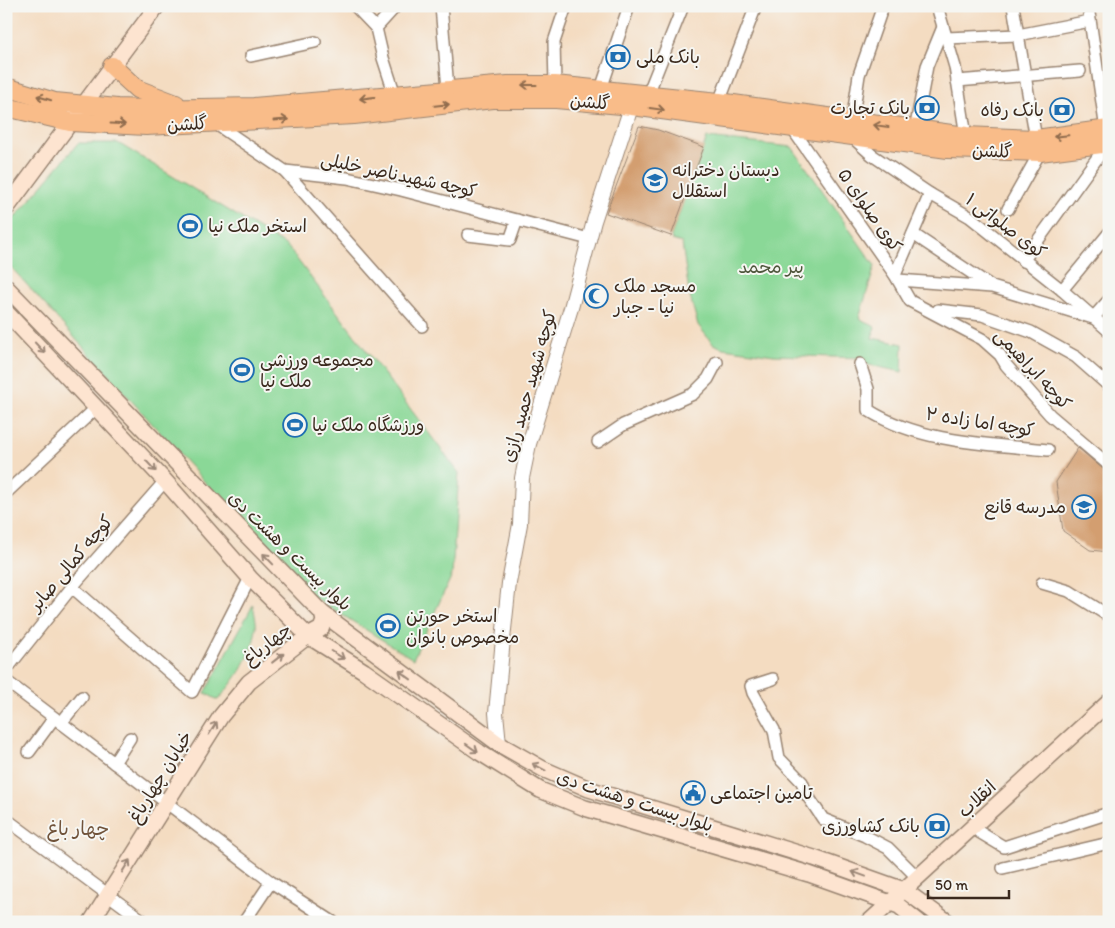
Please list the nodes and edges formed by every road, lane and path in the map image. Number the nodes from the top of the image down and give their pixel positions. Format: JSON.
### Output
{"nodes":[{"id":1,"x":157,"y":6,"type":"edge"},
{"id":2,"x":355,"y":6,"type":"edge"},
{"id":3,"x":396,"y":6,"type":"edge"},
{"id":4,"x":441,"y":6,"type":"edge"},
{"id":5,"x":566,"y":6,"type":"edge"},
{"id":6,"x":629,"y":6,"type":"edge"},
{"id":7,"x":683,"y":6,"type":"edge"},
{"id":8,"x":756,"y":6,"type":"edge"},
{"id":9,"x":883,"y":6,"type":"edge"},
{"id":10,"x":937,"y":6,"type":"edge"},
{"id":11,"x":1013,"y":6,"type":"edge"},
{"id":12,"x":1088,"y":6,"type":"edge"},
{"id":13,"x":1090,"y":21,"type":"junction"},
{"id":14,"x":376,"y":28,"type":"junction"},
{"id":15,"x":945,"y":33,"type":"junction"},
{"id":16,"x":1018,"y":34,"type":"junction"},
{"id":17,"x":316,"y":42,"type":"dead end"},
{"id":18,"x":251,"y":56,"type":"dead end"},
{"id":19,"x":112,"y":66,"type":"junction"},
{"id":20,"x":1080,"y":71,"type":"dead end"},
{"id":21,"x":1025,"y":75,"type":"junction"},
{"id":22,"x":957,"y":82,"type":"junction"},
{"id":23,"x":555,"y":85,"type":"junction"},
{"id":24,"x":6,"y":87,"type":"edge"},
{"id":25,"x":448,"y":89,"type":"junction"},
{"id":26,"x":602,"y":89,"type":"junction"},
{"id":27,"x":395,"y":95,"type":"junction"},
{"id":28,"x":639,"y":98,"type":"junction"},
{"id":29,"x":719,"y":102,"type":"junction"},
{"id":30,"x":82,"y":105,"type":"junction"},
{"id":31,"x":6,"y":107,"type":"edge"},
{"id":32,"x":186,"y":108,"type":"junction"},
{"id":33,"x":70,"y":122,"type":"junction"},
{"id":34,"x":213,"y":122,"type":"junction"},
{"id":35,"x":791,"y":127,"type":"junction"},
{"id":36,"x":852,"y":130,"type":"junction"},
{"id":37,"x":914,"y":130,"type":"junction"},
{"id":38,"x":966,"y":136,"type":"junction"},
{"id":39,"x":1108,"y":136,"type":"edge"},
{"id":40,"x":1038,"y":146,"type":"junction"},
{"id":41,"x":285,"y":171,"type":"junction"},
{"id":42,"x":930,"y":194,"type":"junction"},
{"id":43,"x":6,"y":209,"type":"edge"},
{"id":44,"x":1008,"y":210,"type":"dead end"},
{"id":45,"x":517,"y":220,"type":"junction"},
{"id":46,"x":1109,"y":233,"type":"edge"},
{"id":47,"x":913,"y":234,"type":"junction"},
{"id":48,"x":468,"y":235,"type":"dead end"},
{"id":49,"x":589,"y":239,"type":"junction"},
{"id":50,"x":1023,"y":261,"type":"junction"},
{"id":51,"x":897,"y":278,"type":"junction"},
{"id":52,"x":6,"y":287,"type":"edge"},
{"id":53,"x":992,"y":287,"type":"junction"},
{"id":54,"x":1062,"y":290,"type":"junction"},
{"id":55,"x":1109,"y":300,"type":"edge"},
{"id":56,"x":924,"y":307,"type":"junction"},
{"id":57,"x":6,"y":312,"type":"edge"},
{"id":58,"x":1092,"y":318,"type":"junction"},
{"id":59,"x":422,"y":326,"type":"dead end"},
{"id":60,"x":1109,"y":331,"type":"edge"},
{"id":61,"x":717,"y":362,"type":"dead end"},
{"id":62,"x":860,"y":364,"type":"dead end"},
{"id":63,"x":1109,"y":386,"type":"edge"},
{"id":64,"x":96,"y":408,"type":"junction"},
{"id":65,"x":598,"y":442,"type":"dead end"},
{"id":66,"x":1048,"y":450,"type":"dead end"},
{"id":67,"x":177,"y":465,"type":"junction"},
{"id":68,"x":1109,"y":465,"type":"edge"},
{"id":69,"x":164,"y":481,"type":"junction"},
{"id":70,"x":6,"y":493,"type":"edge"},
{"id":71,"x":250,"y":578,"type":"junction"},
{"id":72,"x":1042,"y":583,"type":"dead end"},
{"id":73,"x":72,"y":587,"type":"junction"},
{"id":74,"x":296,"y":588,"type":"junction"},
{"id":75,"x":280,"y":608,"type":"junction"},
{"id":76,"x":322,"y":613,"type":"junction"},
{"id":77,"x":1109,"y":616,"type":"edge"},
{"id":78,"x":308,"y":636,"type":"junction"},
{"id":79,"x":376,"y":654,"type":"junction"},
{"id":80,"x":6,"y":670,"type":"edge"},
{"id":81,"x":364,"y":671,"type":"junction"},
{"id":82,"x":773,"y":679,"type":"dead end"},
{"id":83,"x":6,"y":681,"type":"edge"},
{"id":84,"x":249,"y":682,"type":"joint"},
{"id":85,"x":82,"y":697,"type":"dead end"},
{"id":86,"x":1109,"y":702,"type":"edge"},
{"id":87,"x":1109,"y":715,"type":"edge"},
{"id":88,"x":57,"y":721,"type":"junction"},
{"id":89,"x":130,"y":738,"type":"dead end"},
{"id":90,"x":499,"y":744,"type":"junction"},
{"id":91,"x":29,"y":752,"type":"dead end"},
{"id":92,"x":114,"y":763,"type":"junction"},
{"id":93,"x":166,"y":802,"type":"junction"},
{"id":94,"x":1109,"y":813,"type":"edge"},
{"id":95,"x":680,"y":818,"type":"junction"},
{"id":96,"x":6,"y":819,"type":"edge"},
{"id":97,"x":977,"y":829,"type":"junction"},
{"id":98,"x":674,"y":835,"type":"junction"},
{"id":99,"x":1109,"y":842,"type":"edge"},
{"id":100,"x":1003,"y":868,"type":"dead end"},
{"id":101,"x":918,"y":878,"type":"junction"},
{"id":102,"x":272,"y":882,"type":"junction"},
{"id":103,"x":908,"y":892,"type":"junction"},
{"id":104,"x":108,"y":894,"type":"junction"},
{"id":105,"x":894,"y":905,"type":"junction"},
{"id":106,"x":91,"y":922,"type":"edge"},
{"id":107,"x":145,"y":922,"type":"edge"},
{"id":108,"x":244,"y":922,"type":"edge"},
{"id":109,"x":334,"y":922,"type":"edge"},
{"id":110,"x":869,"y":922,"type":"edge"},
{"id":111,"x":881,"y":922,"type":"edge"},
{"id":112,"x":919,"y":922,"type":"edge"},
{"id":113,"x":948,"y":922,"type":"edge"}],
"edges":[{"from":1,"to":19,"type":"main road"},
{"from":2,"to":14,"type":"street"},
{"from":3,"to":14,"type":"street"},
{"from":4,"to":25,"type":"street"},
{"from":5,"to":23,"type":"street"},
{"from":6,"to":26,"type":"street"},
{"from":7,"to":28,"type":"street"},
{"from":8,"to":29,"type":"street"},
{"from":9,"to":36,"type":"street"},
{"from":10,"to":15,"type":"street"},
{"from":11,"to":16,"type":"street"},
{"from":12,"to":13,"type":"street"},
{"from":13,"to":16,"type":"street"},
{"from":13,"to":39,"type":"street"},
{"from":14,"to":27,"type":"street"},
{"from":15,"to":16,"type":"street"},
{"from":15,"to":22,"type":"street"},
{"from":15,"to":37,"type":"street"},
{"from":16,"to":21,"type":"street"},
{"from":17,"to":18,"type":"street"},
{"from":19,"to":30,"type":"main road"},
{"from":19,"to":32,"type":"main road"},
{"from":20,"to":21,"type":"street"},
{"from":21,"to":22,"type":"street"},
{"from":21,"to":40,"type":"street"},
{"from":22,"to":38,"type":"street"},
{"from":23,"to":25,"type":"main road","name":"گلشن","one_way":true},
{"from":23,"to":26,"type":"main road","name":"گلشن"},
{"from":30,"to":24,"type":"main road","name":"گلشن","one_way":true},
{"from":25,"to":27,"type":"main road","name":"گلشن"},
{"from":26,"to":28,"type":"main road","name":"گلشن"},
{"from":27,"to":32,"type":"main road","name":"گلشن","one_way":true},
{"from":28,"to":29,"type":"main road","name":"گلشن"},
{"from":34,"to":28,"type":"main road","name":"گلشن","one_way":true},
{"from":28,"to":35,"type":"main road","name":"گلشن","one_way":true},
{"from":28,"to":49,"type":"street","name":"کوچه شهید حمید رازی"},
{"from":29,"to":36,"type":"main road","name":"گلشن"},
{"from":30,"to":32,"type":"main road","name":"گلشن"},
{"from":30,"to":33,"type":"main road"},
{"from":31,"to":33,"type":"main road","name":"گلشن"},
{"from":33,"to":34,"type":"main road","name":"گلشن","one_way":true},
{"from":33,"to":43,"type":"main road"},
{"from":34,"to":41,"type":"street","name":"کوچه شهیدناصر خلیلی"},
{"from":35,"to":36,"type":"main road","name":"گلشن"},
{"from":35,"to":51,"type":"street","name":"کوی صلوای ۵"},
{"from":37,"to":36,"type":"main road","name":"گلشن","one_way":true},
{"from":36,"to":40,"type":"main road","name":"گلشن"},
{"from":36,"to":42,"type":"street","name":"کوی صلواتی ۱"},
{"from":37,"to":38,"type":"main road","name":"گلشن"},
{"from":38,"to":40,"type":"main road","name":"گلشن"},
{"from":39,"to":40,"type":"main road","name":"گلشن"},
{"from":39,"to":50,"type":"street"},
{"from":40,"to":44,"type":"street"},
{"from":41,"to":45,"type":"street","name":"کوچه شهیدناصر خلیلی"},
{"from":41,"to":59,"type":"street"},
{"from":42,"to":47,"type":"street"},
{"from":42,"to":50,"type":"street","name":"کوی صلواتی ۱"},
{"from":45,"to":48,"type":"street"},
{"from":45,"to":49,"type":"street","name":"کوچه شهیدناصر خلیلی"},
{"from":46,"to":54,"type":"street"},
{"from":47,"to":51,"type":"street"},
{"from":47,"to":53,"type":"street"},
{"from":49,"to":90,"type":"street","name":"کوچه شهید حمید رازی"},
{"from":50,"to":54,"type":"street","name":"کوی صلواتی ۱"},
{"from":51,"to":53,"type":"street"},
{"from":51,"to":56,"type":"street","name":"کوی صلوای ۵"},
{"from":52,"to":67,"type":"main road","name":"بلوار بیست و هشت دی"},
{"from":53,"to":58,"type":"street"},
{"from":54,"to":58,"type":"street","name":"کوی صلواتی ۱"},
{"from":55,"to":58,"type":"street"},
{"from":56,"to":63,"type":"street"},
{"from":56,"to":68,"type":"street","name":"کوچه ابراهیمی"},
{"from":57,"to":64,"type":"main road","name":"بلوار بیست و هشت دی","one_way":true},
{"from":58,"to":60,"type":"street","name":"کوی صلواتی ۱"},
{"from":61,"to":65,"type":"street"},
{"from":62,"to":66,"type":"street","name":"کوچه اما زاده ۲"},
{"from":64,"to":69,"type":"main road","name":"بلوار بیست و هشت دی","one_way":true},
{"from":64,"to":70,"type":"street"},
{"from":67,"to":69,"type":"main road"},
{"from":74,"to":67,"type":"main road","name":"بلوار بیست و هشت دی","one_way":true},
{"from":69,"to":71,"type":"main road","name":"بلوار بیست و هشت دی"},
{"from":69,"to":73,"type":"street","name":"کوچه کمالی صابر"},
{"from":71,"to":73,"type":"street"},
{"from":71,"to":75,"type":"main road","name":"بلوار بیست و هشت دی"},
{"from":72,"to":77,"type":"street"},
{"from":73,"to":80,"type":"street","name":"کوچه کمالی صابر"},
{"from":74,"to":75,"type":"main road"},
{"from":74,"to":76,"type":"main road","name":"بلوار بیست و هشت دی"},
{"from":75,"to":78,"type":"main road","name":"بلوار بیست و هشت دی"},
{"from":76,"to":78,"type":"main road","name":"چهارباغ"},
{"from":76,"to":79,"type":"main road","name":"بلوار بیست و هشت دی"},
{"from":78,"to":81,"type":"main road","name":"بلوار بیست و هشت دی","one_way":true},
{"from":84,"to":78,"type":"main road","name":"چهارباغ","one_way":true},
{"from":79,"to":81,"type":"main road"},
{"from":90,"to":79,"type":"main road","name":"بلوار بیست و هشت دی","one_way":true},
{"from":81,"to":98,"type":"main road","name":"بلوار بیست و هشت دی","one_way":true},
{"from":82,"to":101,"type":"street"},
{"from":83,"to":88,"type":"street"},
{"from":93,"to":84,"type":"main road","name":"خیابان چهارباغ","one_way":true},
{"from":85,"to":88,"type":"street"},
{"from":86,"to":97,"type":"main road","name":"انقلاب"},
{"from":87,"to":97,"type":"main road","name":"انقلاب"},
{"from":88,"to":91,"type":"street"},
{"from":88,"to":92,"type":"street"},
{"from":89,"to":92,"type":"street"},
{"from":95,"to":90,"type":"main road","name":"بلوار بیست و هشت دی","one_way":true},
{"from":92,"to":93,"type":"street"},
{"from":93,"to":102,"type":"street"},
{"from":104,"to":93,"type":"main road","name":"خیابان چهارباغ","one_way":true},
{"from":94,"to":97,"type":"street"},
{"from":95,"to":98,"type":"main road"},
{"from":103,"to":95,"type":"main road","name":"بلوار بیست و هشت دی","one_way":true},
{"from":96,"to":104,"type":"street"},
{"from":97,"to":101,"type":"main road","name":"انقلاب"},
{"from":97,"to":103,"type":"main road","name":"انقلاب"},
{"from":98,"to":105,"type":"main road","name":"بلوار بیست و هشت دی"},
{"from":99,"to":100,"type":"street"},
{"from":101,"to":103,"type":"main road","name":"انقلاب"},
{"from":102,"to":108,"type":"street"},
{"from":102,"to":109,"type":"street"},
{"from":103,"to":105,"type":"main road","name":"انقلاب"},
{"from":103,"to":113,"type":"main road","name":"بلوار بیست و هشت دی"},
{"from":104,"to":106,"type":"main road","name":"خیابان چهارباغ"},
{"from":104,"to":107,"type":"street"},
{"from":105,"to":110,"type":"main road","name":"انقلاب"},
{"from":105,"to":111,"type":"main road","name":"انقلاب"},
{"from":105,"to":112,"type":"main road","name":"بلوار بیست و هشت دی"}]}
